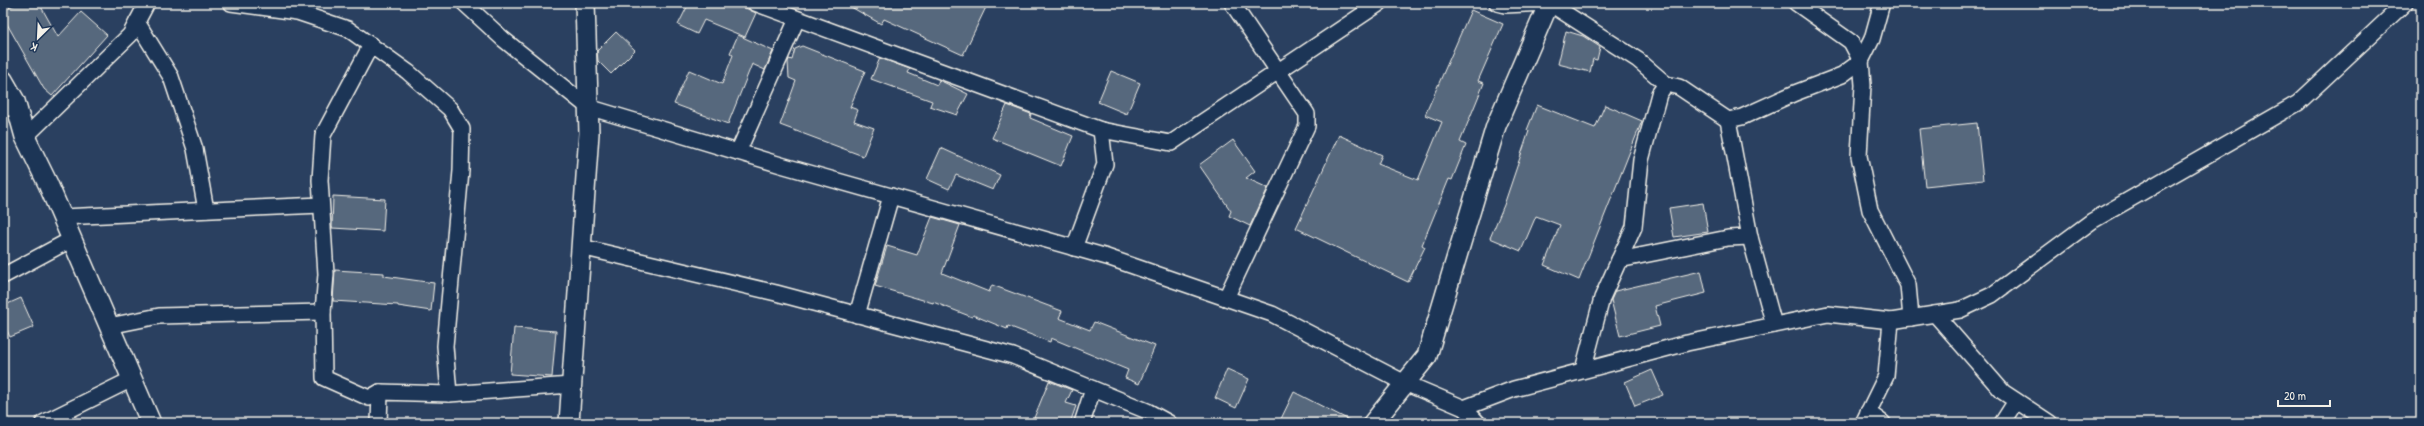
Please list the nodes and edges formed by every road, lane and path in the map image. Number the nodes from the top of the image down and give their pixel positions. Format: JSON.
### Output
{"nodes":[{"id":1,"x":147,"y":3,"type":"edge"},
{"id":2,"x":231,"y":3,"type":"edge"},
{"id":3,"x":464,"y":3,"type":"edge"},
{"id":4,"x":585,"y":3,"type":"edge"},
{"id":5,"x":755,"y":3,"type":"edge"},
{"id":6,"x":1232,"y":3,"type":"edge"},
{"id":7,"x":1380,"y":3,"type":"edge"},
{"id":8,"x":1497,"y":3,"type":"edge"},
{"id":9,"x":1796,"y":3,"type":"edge"},
{"id":10,"x":1882,"y":3,"type":"edge"},
{"id":11,"x":2405,"y":3,"type":"edge"},
{"id":12,"x":1549,"y":4,"type":"edge"},
{"id":13,"x":797,"y":19,"type":"junction"},
{"id":14,"x":137,"y":22,"type":"junction"},
{"id":15,"x":370,"y":45,"type":"junction"},
{"id":16,"x":1861,"y":61,"type":"junction"},
{"id":17,"x":1280,"y":71,"type":"junction"},
{"id":18,"x":3,"y":80,"type":"edge"},
{"id":19,"x":1666,"y":84,"type":"junction"},
{"id":20,"x":9,"y":105,"type":"edge"},
{"id":21,"x":588,"y":106,"type":"junction"},
{"id":22,"x":1728,"y":120,"type":"junction"},
{"id":23,"x":1101,"y":130,"type":"junction"},
{"id":24,"x":25,"y":136,"type":"junction"},
{"id":25,"x":738,"y":152,"type":"junction"},
{"id":26,"x":891,"y":196,"type":"junction"},
{"id":27,"x":321,"y":205,"type":"junction"},
{"id":28,"x":206,"y":210,"type":"junction"},
{"id":29,"x":62,"y":217,"type":"junction"},
{"id":30,"x":1750,"y":237,"type":"junction"},
{"id":31,"x":72,"y":239,"type":"junction"},
{"id":32,"x":581,"y":247,"type":"junction"},
{"id":33,"x":1074,"y":248,"type":"junction"},
{"id":34,"x":1619,"y":260,"type":"junction"},
{"id":35,"x":3,"y":276,"type":"edge"},
{"id":36,"x":1226,"y":298,"type":"junction"},
{"id":37,"x":323,"y":312,"type":"junction"},
{"id":38,"x":1935,"y":314,"type":"junction"},
{"id":39,"x":857,"y":315,"type":"junction"},
{"id":40,"x":1911,"y":318,"type":"junction"},
{"id":41,"x":1891,"y":321,"type":"junction"},
{"id":42,"x":1774,"y":325,"type":"junction"},
{"id":43,"x":109,"y":326,"type":"junction"},
{"id":44,"x":1583,"y":370,"type":"junction"},
{"id":45,"x":132,"y":380,"type":"junction"},
{"id":46,"x":1405,"y":383,"type":"junction"},
{"id":47,"x":571,"y":385,"type":"junction"},
{"id":48,"x":1093,"y":390,"type":"junction"},
{"id":49,"x":380,"y":392,"type":"junction"},
{"id":50,"x":449,"y":394,"type":"junction"},
{"id":51,"x":2016,"y":401,"type":"junction"},
{"id":52,"x":1464,"y":408,"type":"junction"},
{"id":53,"x":1865,"y":418,"type":"edge"},
{"id":54,"x":44,"y":423,"type":"edge"},
{"id":55,"x":151,"y":423,"type":"edge"},
{"id":56,"x":379,"y":423,"type":"edge"},
{"id":57,"x":568,"y":423,"type":"edge"},
{"id":58,"x":1082,"y":423,"type":"edge"},
{"id":59,"x":1169,"y":423,"type":"edge"},
{"id":60,"x":1373,"y":423,"type":"edge"},
{"id":61,"x":1478,"y":423,"type":"edge"},
{"id":62,"x":1883,"y":423,"type":"edge"},
{"id":63,"x":2002,"y":423,"type":"edge"},
{"id":64,"x":2050,"y":423,"type":"edge"}],
"edges":[{"from":1,"to":14,"type":"street"},
{"from":2,"to":15,"type":"street"},
{"from":3,"to":21,"type":"street"},
{"from":4,"to":21,"type":"street"},
{"from":5,"to":13,"type":"street"},
{"from":6,"to":17,"type":"street"},
{"from":7,"to":17,"type":"street"},
{"from":8,"to":12,"type":"street"},
{"from":9,"to":16,"type":"street"},
{"from":10,"to":16,"type":"street"},
{"from":11,"to":38,"type":"street"},
{"from":12,"to":19,"type":"street"},
{"from":12,"to":46,"type":"street"},
{"from":13,"to":23,"type":"street"},
{"from":13,"to":25,"type":"street"},
{"from":14,"to":24,"type":"street"},
{"from":14,"to":28,"type":"street"},
{"from":15,"to":27,"type":"street"},
{"from":15,"to":50,"type":"street"},
{"from":16,"to":22,"type":"street"},
{"from":16,"to":40,"type":"street"},
{"from":17,"to":23,"type":"street"},
{"from":17,"to":36,"type":"street"},
{"from":18,"to":20,"type":"street"},
{"from":19,"to":22,"type":"street"},
{"from":19,"to":34,"type":"street"},
{"from":20,"to":24,"type":"street"},
{"from":21,"to":25,"type":"street"},
{"from":21,"to":32,"type":"street"},
{"from":22,"to":30,"type":"street"},
{"from":23,"to":33,"type":"street"},
{"from":24,"to":29,"type":"street"},
{"from":25,"to":26,"type":"street"},
{"from":26,"to":33,"type":"street"},
{"from":26,"to":39,"type":"street"},
{"from":27,"to":28,"type":"street"},
{"from":27,"to":37,"type":"street"},
{"from":28,"to":29,"type":"street"},
{"from":29,"to":31,"type":"street"},
{"from":30,"to":34,"type":"street"},
{"from":30,"to":42,"type":"street"},
{"from":31,"to":35,"type":"street"},
{"from":31,"to":43,"type":"street"},
{"from":32,"to":39,"type":"street"},
{"from":32,"to":47,"type":"street"},
{"from":33,"to":36,"type":"street"},
{"from":34,"to":44,"type":"street"},
{"from":36,"to":46,"type":"street"},
{"from":37,"to":43,"type":"street"},
{"from":37,"to":49,"type":"street"},
{"from":38,"to":40,"type":"street"},
{"from":38,"to":51,"type":"street"},
{"from":39,"to":48,"type":"street"},
{"from":40,"to":41,"type":"street"},
{"from":41,"to":42,"type":"street"},
{"from":41,"to":53,"type":"street"},
{"from":42,"to":44,"type":"street"},
{"from":43,"to":45,"type":"street"},
{"from":44,"to":52,"type":"street"},
{"from":45,"to":54,"type":"street"},
{"from":45,"to":55,"type":"street"},
{"from":46,"to":52,"type":"street"},
{"from":46,"to":60,"type":"street"},
{"from":47,"to":50,"type":"street"},
{"from":47,"to":57,"type":"street"},
{"from":48,"to":58,"type":"street"},
{"from":48,"to":59,"type":"street"},
{"from":49,"to":50,"type":"street"},
{"from":49,"to":56,"type":"street"},
{"from":51,"to":63,"type":"street"},
{"from":51,"to":64,"type":"street"},
{"from":52,"to":61,"type":"street"},
{"from":53,"to":62,"type":"street"}]}
